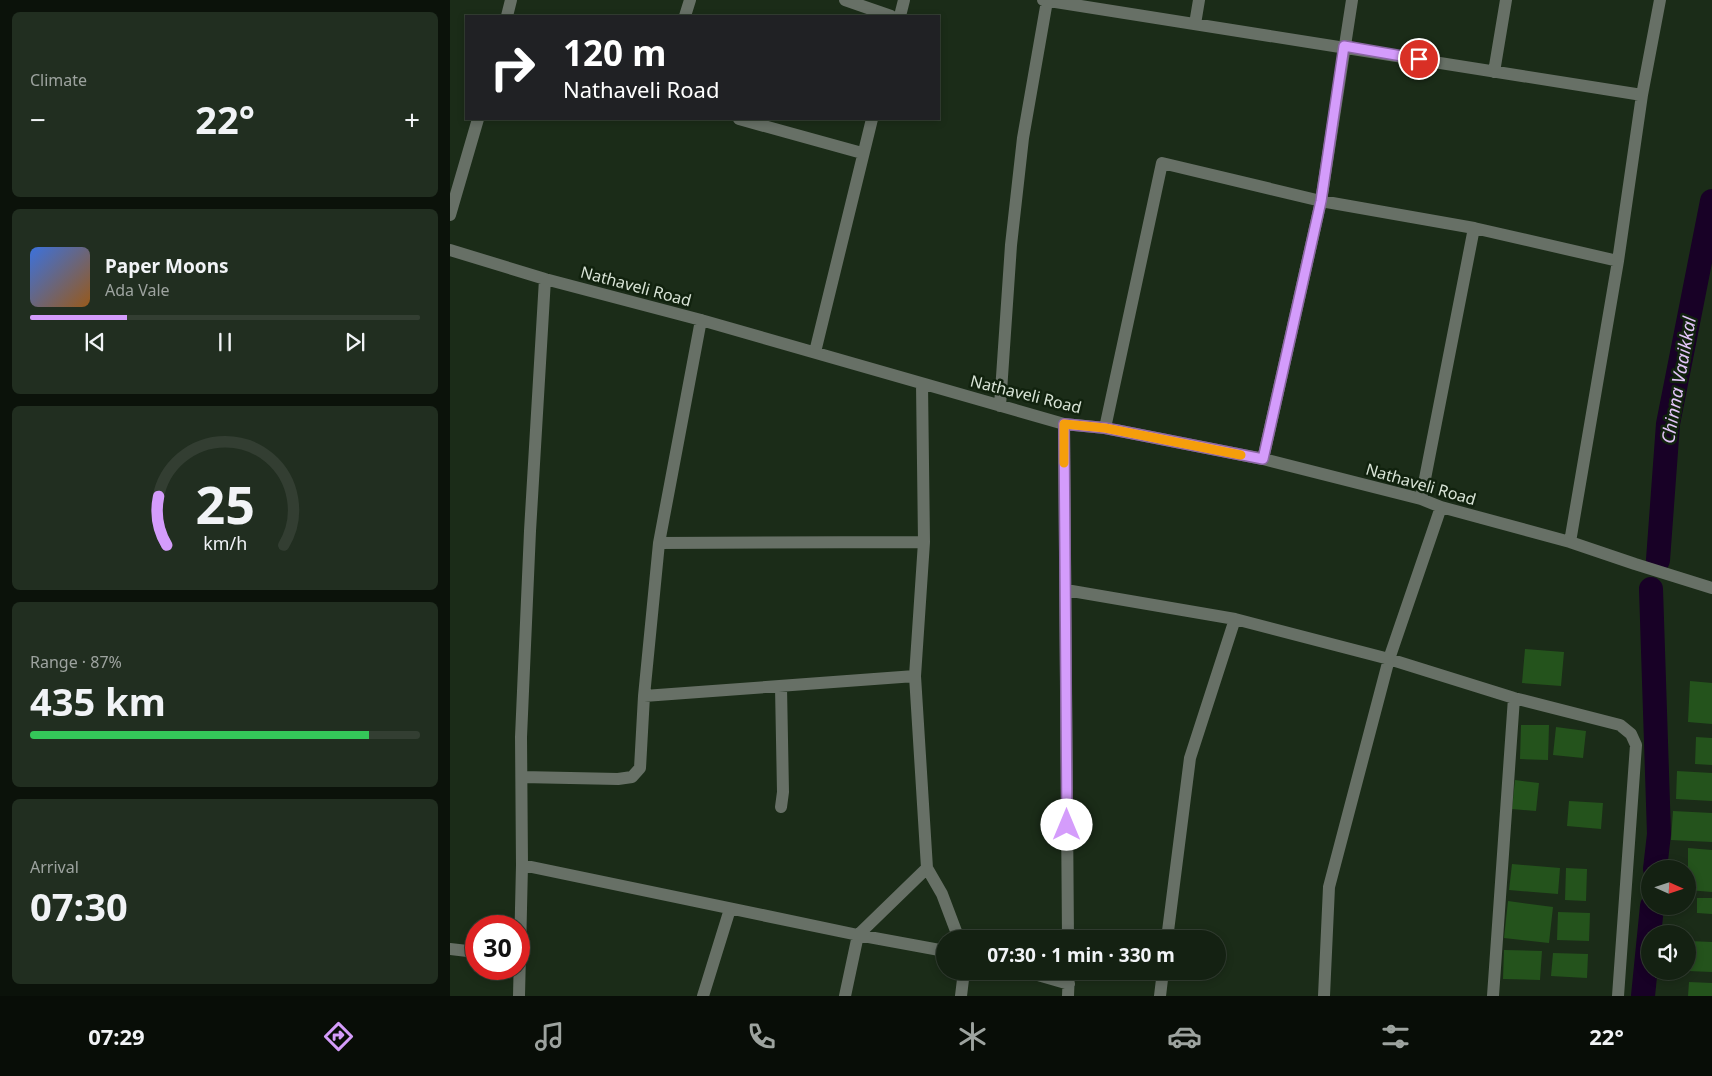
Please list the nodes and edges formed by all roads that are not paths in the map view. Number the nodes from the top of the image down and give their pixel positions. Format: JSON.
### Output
{"nodes":[{"id":1,"x":511,"y":0,"type":"edge"},
{"id":2,"x":690,"y":0,"type":"edge"},
{"id":3,"x":845,"y":0,"type":"edge"},
{"id":4,"x":904,"y":0,"type":"edge"},
{"id":5,"x":1045,"y":0,"type":"edge"},
{"id":6,"x":1199,"y":0,"type":"edge"},
{"id":7,"x":1352,"y":0,"type":"edge"},
{"id":8,"x":1506,"y":0,"type":"edge"},
{"id":9,"x":1660,"y":0,"type":"edge"},
{"id":10,"x":1114,"y":5,"type":"edge"},
{"id":11,"x":506,"y":15,"type":"edge"},
{"id":12,"x":686,"y":15,"type":"edge"},
{"id":13,"x":888,"y":15,"type":"edge"},
{"id":14,"x":900,"y":15,"type":"edge"},
{"id":15,"x":1195,"y":24,"type":"junction"},
{"id":16,"x":1344,"y":46,"type":"junction"},
{"id":17,"x":1494,"y":72,"type":"junction"},
{"id":18,"x":1642,"y":95,"type":"junction"},
{"id":19,"x":478,"y":120,"type":"edge"},
{"id":20,"x":743,"y":120,"type":"edge"},
{"id":21,"x":872,"y":120,"type":"edge"},
{"id":22,"x":862,"y":153,"type":"junction"},
{"id":23,"x":1321,"y":201,"type":"junction"},
{"id":24,"x":450,"y":216,"type":"edge"},
{"id":25,"x":1474,"y":228,"type":"junction"},
{"id":26,"x":450,"y":250,"type":"edge"},
{"id":27,"x":1618,"y":261,"type":"junction"},
{"id":28,"x":545,"y":279,"type":"junction"},
{"id":29,"x":701,"y":320,"type":"junction"},
{"id":30,"x":814,"y":352,"type":"junction"},
{"id":31,"x":922,"y":384,"type":"junction"},
{"id":32,"x":1000,"y":406,"type":"junction"},
{"id":33,"x":1064,"y":424,"type":"junction"},
{"id":34,"x":1105,"y":428,"type":"junction"},
{"id":35,"x":1263,"y":459,"type":"junction"},
{"id":36,"x":1421,"y":499,"type":"junction"},
{"id":37,"x":1441,"y":507,"type":"junction"},
{"id":38,"x":924,"y":542,"type":"junction"},
{"id":39,"x":1570,"y":542,"type":"junction"},
{"id":40,"x":659,"y":543,"type":"junction"},
{"id":41,"x":1712,"y":588,"type":"edge"},
{"id":42,"x":1066,"y":590,"type":"junction"},
{"id":43,"x":1235,"y":619,"type":"junction"},
{"id":44,"x":1389,"y":659,"type":"junction"},
{"id":45,"x":914,"y":676,"type":"junction"},
{"id":46,"x":781,"y":686,"type":"junction"},
{"id":47,"x":644,"y":696,"type":"junction"},
{"id":48,"x":1514,"y":698,"type":"junction"},
{"id":49,"x":522,"y":777,"type":"junction"},
{"id":50,"x":782,"y":807,"type":"dead end"},
{"id":51,"x":522,"y":865,"type":"junction"},
{"id":52,"x":927,"y":868,"type":"junction"},
{"id":53,"x":730,"y":909,"type":"junction"},
{"id":54,"x":520,"y":915,"type":"edge"},
{"id":55,"x":956,"y":930,"type":"edge"},
{"id":56,"x":1068,"y":930,"type":"edge"},
{"id":57,"x":1168,"y":930,"type":"edge"},
{"id":58,"x":858,"y":935,"type":"junction"},
{"id":59,"x":450,"y":949,"type":"edge"},
{"id":60,"x":936,"y":949,"type":"edge"},
{"id":61,"x":465,"y":951,"type":"edge"},
{"id":62,"x":519,"y":980,"type":"edge"},
{"id":63,"x":963,"y":980,"type":"edge"},
{"id":64,"x":1054,"y":980,"type":"edge"},
{"id":65,"x":1162,"y":980,"type":"edge"},
{"id":66,"x":1068,"y":984,"type":"edge"},
{"id":67,"x":519,"y":996,"type":"edge"},
{"id":68,"x":702,"y":996,"type":"edge"},
{"id":69,"x":845,"y":996,"type":"edge"},
{"id":70,"x":961,"y":996,"type":"edge"},
{"id":71,"x":1160,"y":996,"type":"edge"},
{"id":72,"x":1324,"y":996,"type":"edge"},
{"id":73,"x":1493,"y":996,"type":"edge"},
{"id":74,"x":1618,"y":996,"type":"edge"}],
"edges":[{"from":1,"to":11,"type":"street"},
{"from":2,"to":12,"type":"street"},
{"from":3,"to":13,"type":"street"},
{"from":4,"to":14,"type":"street"},
{"from":5,"to":10,"type":"street"},
{"from":5,"to":32,"type":"street"},
{"from":6,"to":15,"type":"street"},
{"from":7,"to":16,"type":"street"},
{"from":8,"to":17,"type":"street"},
{"from":9,"to":18,"type":"street"},
{"from":10,"to":15,"type":"street"},
{"from":15,"to":16,"type":"street"},
{"from":16,"to":17,"type":"street"},
{"from":16,"to":23,"type":"street"},
{"from":17,"to":18,"type":"street"},
{"from":18,"to":27,"type":"street"},
{"from":19,"to":24,"type":"street"},
{"from":20,"to":22,"type":"street"},
{"from":21,"to":22,"type":"street"},
{"from":22,"to":30,"type":"street"},
{"from":23,"to":25,"type":"street"},
{"from":23,"to":34,"type":"street"},
{"from":23,"to":35,"type":"street"},
{"from":25,"to":27,"type":"street"},
{"from":25,"to":36,"type":"street"},
{"from":26,"to":28,"type":"street","name":"Nathaveli Road"},
{"from":27,"to":39,"type":"street"},
{"from":28,"to":29,"type":"street","name":"Nathaveli Road"},
{"from":28,"to":49,"type":"street"},
{"from":29,"to":30,"type":"street","name":"Nathaveli Road"},
{"from":29,"to":40,"type":"street"},
{"from":30,"to":31,"type":"street","name":"Nathaveli Road"},
{"from":31,"to":32,"type":"street","name":"Nathaveli Road"},
{"from":31,"to":38,"type":"street"},
{"from":32,"to":33,"type":"street","name":"Nathaveli Road"},
{"from":33,"to":34,"type":"street","name":"Nathaveli Road"},
{"from":33,"to":42,"type":"street"},
{"from":34,"to":35,"type":"street","name":"Nathaveli Road"},
{"from":35,"to":36,"type":"street","name":"Nathaveli Road"},
{"from":36,"to":37,"type":"street","name":"Nathaveli Road"},
{"from":37,"to":39,"type":"street","name":"Nathaveli Road"},
{"from":37,"to":44,"type":"street"},
{"from":38,"to":40,"type":"street"},
{"from":38,"to":45,"type":"street"},
{"from":39,"to":41,"type":"street","name":"Nathaveli Road"},
{"from":40,"to":47,"type":"street"},
{"from":42,"to":43,"type":"street"},
{"from":42,"to":56,"type":"street"},
{"from":43,"to":44,"type":"street"},
{"from":43,"to":57,"type":"street"},
{"from":44,"to":48,"type":"street"},
{"from":44,"to":72,"type":"street"},
{"from":45,"to":46,"type":"street"},
{"from":45,"to":52,"type":"street"},
{"from":46,"to":47,"type":"street"},
{"from":46,"to":50,"type":"street"},
{"from":47,"to":49,"type":"street"},
{"from":48,"to":73,"type":"street"},
{"from":48,"to":74,"type":"street"},
{"from":49,"to":51,"type":"street"},
{"from":51,"to":53,"type":"street"},
{"from":51,"to":54,"type":"street"},
{"from":52,"to":55,"type":"street"},
{"from":52,"to":58,"type":"street"},
{"from":53,"to":58,"type":"street"},
{"from":53,"to":68,"type":"street"},
{"from":58,"to":60,"type":"street"},
{"from":58,"to":69,"type":"street"},
{"from":59,"to":61,"type":"street"},
{"from":62,"to":67,"type":"street"},
{"from":63,"to":70,"type":"street"},
{"from":64,"to":66,"type":"street"},
{"from":65,"to":71,"type":"street"}]}
